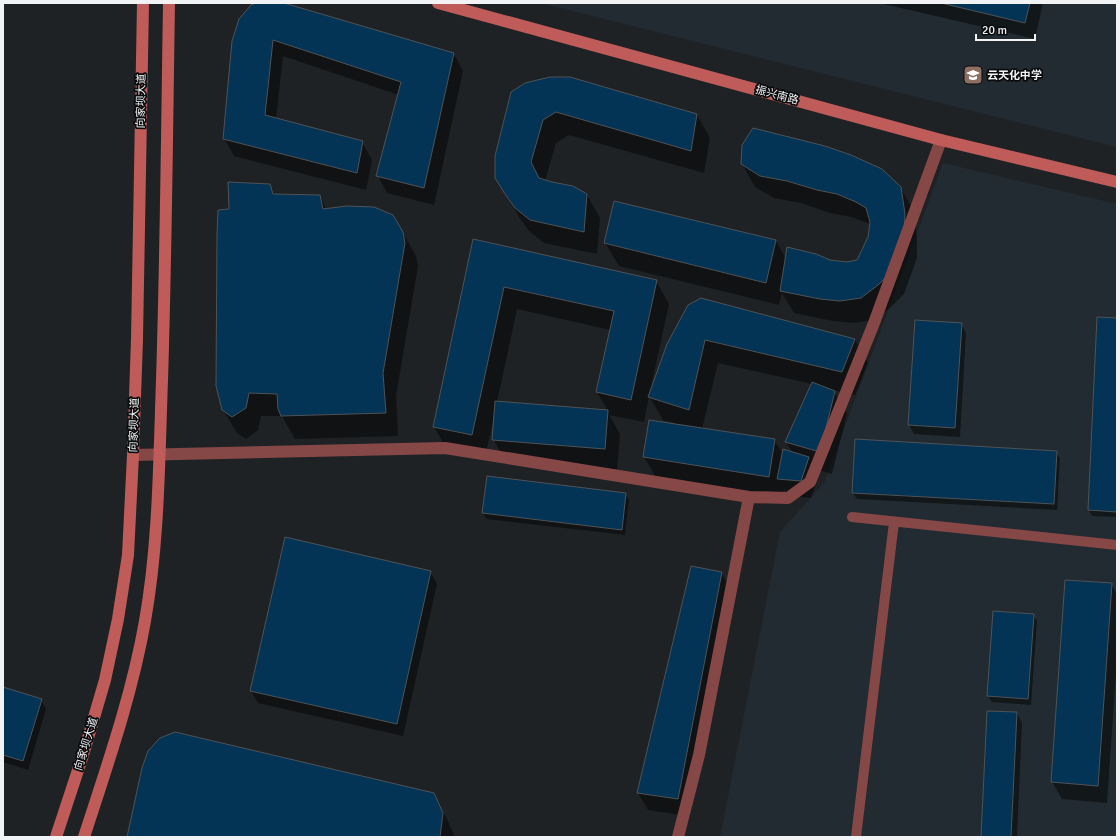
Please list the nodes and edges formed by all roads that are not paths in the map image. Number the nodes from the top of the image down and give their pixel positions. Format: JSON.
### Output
{"nodes":[{"id":1,"x":143,"y":3,"type":"edge"},
{"id":2,"x":169,"y":3,"type":"edge"},
{"id":3,"x":438,"y":3,"type":"edge"},
{"id":4,"x":941,"y":140,"type":"junction"},
{"id":5,"x":1117,"y":182,"type":"edge"},
{"id":6,"x":133,"y":454,"type":"junction"},
{"id":7,"x":159,"y":454,"type":"junction"},
{"id":8,"x":748,"y":497,"type":"junction"},
{"id":9,"x":852,"y":517,"type":"dead end"},
{"id":10,"x":894,"y":522,"type":"junction"},
{"id":11,"x":1117,"y":544,"type":"edge"},
{"id":12,"x":56,"y":837,"type":"edge"},
{"id":13,"x":84,"y":837,"type":"edge"},
{"id":14,"x":678,"y":837,"type":"edge"},
{"id":15,"x":856,"y":837,"type":"edge"}],
"edges":[{"from":1,"to":6,"type":"main road","name":"向家坝大道"},
{"from":2,"to":7,"type":"main road"},
{"from":3,"to":4,"type":"main road","name":"振兴南路"},
{"from":4,"to":5,"type":"main road","name":"振兴南路"},
{"from":4,"to":8,"type":"street"},
{"from":6,"to":7,"type":"street"},
{"from":6,"to":12,"type":"main road","name":"向家坝大道"},
{"from":7,"to":8,"type":"street"},
{"from":7,"to":13,"type":"main road"},
{"from":8,"to":14,"type":"street"},
{"from":9,"to":10,"type":"lane"},
{"from":10,"to":11,"type":"lane"},
{"from":10,"to":15,"type":"lane"}]}
